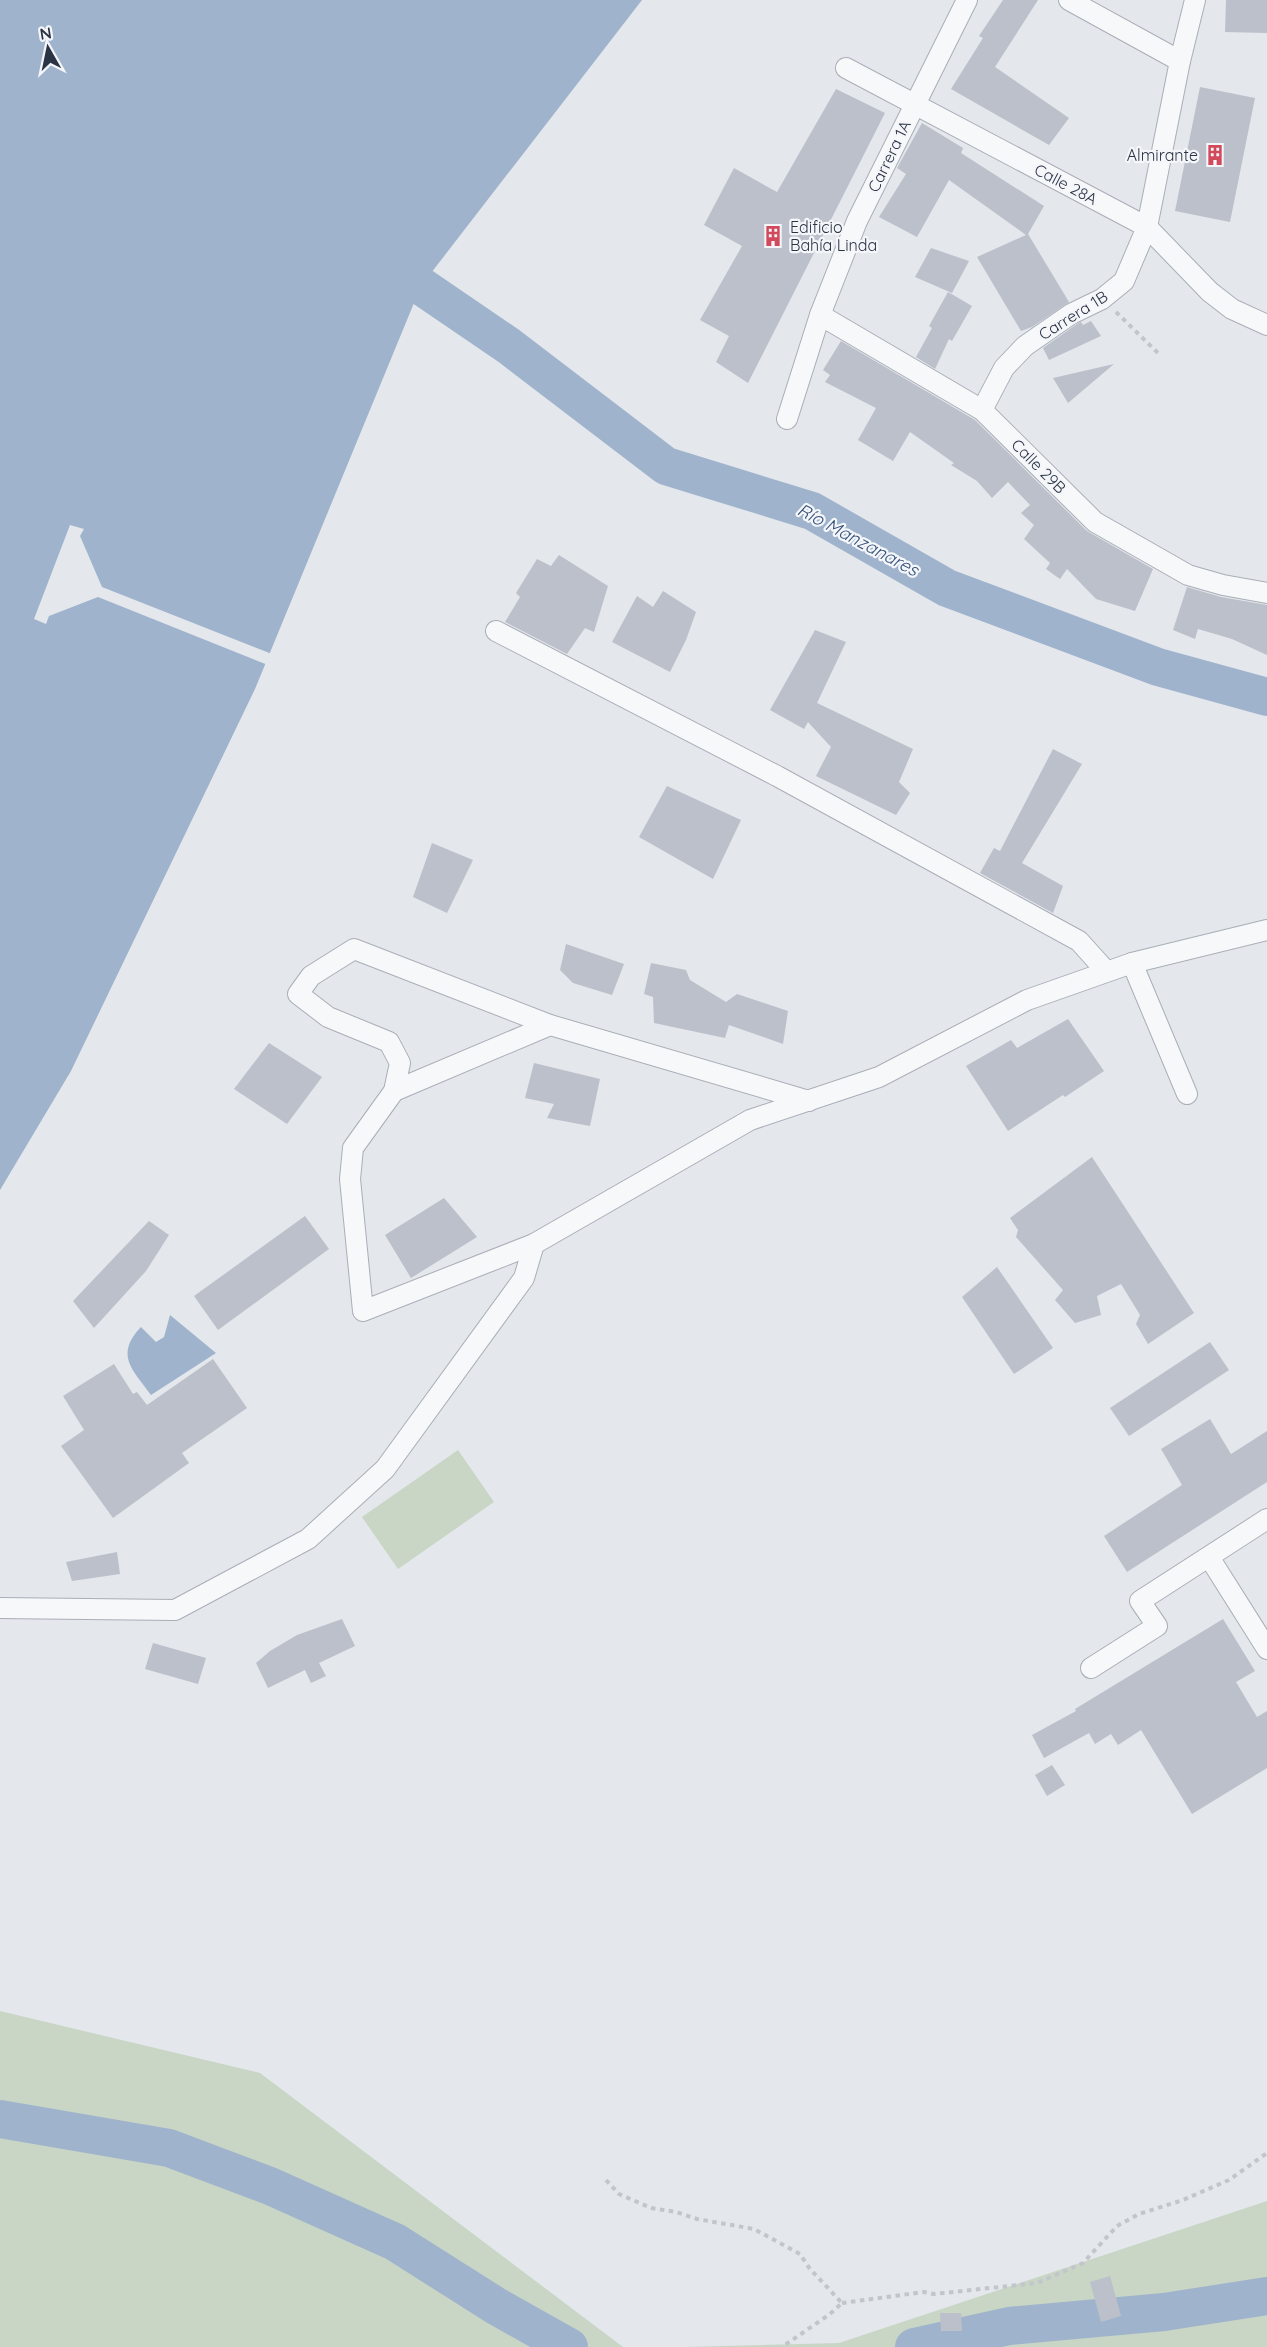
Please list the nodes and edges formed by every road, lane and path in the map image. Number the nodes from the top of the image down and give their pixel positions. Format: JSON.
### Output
{"nodes":[{"id":1,"x":967,"y":0,"type":"edge"},
{"id":2,"x":1069,"y":0,"type":"edge"},
{"id":3,"x":1195,"y":0,"type":"edge"},
{"id":4,"x":1180,"y":61,"type":"junction"},
{"id":5,"x":846,"y":68,"type":"dead end"},
{"id":6,"x":915,"y":103,"type":"junction"},
{"id":7,"x":1147,"y":227,"type":"junction"},
{"id":8,"x":1102,"y":298,"type":"junction"},
{"id":9,"x":820,"y":315,"type":"junction"},
{"id":10,"x":1267,"y":325,"type":"edge"},
{"id":11,"x":1160,"y":355,"type":"dead end"},
{"id":12,"x":982,"y":410,"type":"junction"},
{"id":13,"x":787,"y":418,"type":"dead end"},
{"id":14,"x":1267,"y":593,"type":"edge"},
{"id":15,"x":496,"y":631,"type":"dead end"},
{"id":16,"x":1267,"y":930,"type":"edge"},
{"id":17,"x":1132,"y":963,"type":"junction"},
{"id":18,"x":1106,"y":970,"type":"junction"},
{"id":19,"x":550,"y":1025,"type":"junction"},
{"id":20,"x":394,"y":1091,"type":"junction"},
{"id":21,"x":1187,"y":1094,"type":"dead end"},
{"id":22,"x":808,"y":1101,"type":"junction"},
{"id":23,"x":534,"y":1244,"type":"junction"},
{"id":24,"x":1267,"y":1519,"type":"edge"},
{"id":25,"x":1209,"y":1557,"type":"junction"},
{"id":26,"x":0,"y":1608,"type":"edge"},
{"id":27,"x":1267,"y":1649,"type":"edge"},
{"id":28,"x":1091,"y":1668,"type":"dead end"},
{"id":29,"x":1267,"y":2153,"type":"edge"},
{"id":30,"x":606,"y":2180,"type":"dead end"},
{"id":31,"x":842,"y":2303,"type":"junction"},
{"id":32,"x":782,"y":2347,"type":"edge"}],
"edges":[{"from":1,"to":6,"type":"street","name":"Carrera 1A"},
{"from":2,"to":4,"type":"street"},
{"from":3,"to":4,"type":"street","name":"Carrera 1B"},
{"from":4,"to":7,"type":"street","name":"Carrera 1B"},
{"from":5,"to":6,"type":"street","name":"Calle 28A"},
{"from":6,"to":7,"type":"street","name":"Calle 28A"},
{"from":6,"to":9,"type":"street","name":"Carrera 1A"},
{"from":7,"to":8,"type":"street","name":"Carrera 1B"},
{"from":7,"to":10,"type":"street","name":"Calle 28A"},
{"from":8,"to":11,"type":"path"},
{"from":8,"to":12,"type":"street","name":"Carrera 1B"},
{"from":9,"to":12,"type":"street","name":"Calle 29B"},
{"from":9,"to":13,"type":"street","name":"Carrera 1A"},
{"from":12,"to":14,"type":"street","name":"Calle 29B"},
{"from":15,"to":18,"type":"street"},
{"from":16,"to":17,"type":"street"},
{"from":17,"to":18,"type":"street"},
{"from":17,"to":21,"type":"street"},
{"from":18,"to":22,"type":"street"},
{"from":19,"to":20,"type":"street"},
{"from":19,"to":20,"type":"street"},
{"from":19,"to":22,"type":"street"},
{"from":20,"to":23,"type":"street"},
{"from":22,"to":23,"type":"street"},
{"from":23,"to":26,"type":"street"},
{"from":24,"to":25,"type":"street"},
{"from":25,"to":27,"type":"street"},
{"from":25,"to":28,"type":"street"},
{"from":29,"to":31,"type":"path"},
{"from":30,"to":31,"type":"path"},
{"from":31,"to":32,"type":"path"}]}
